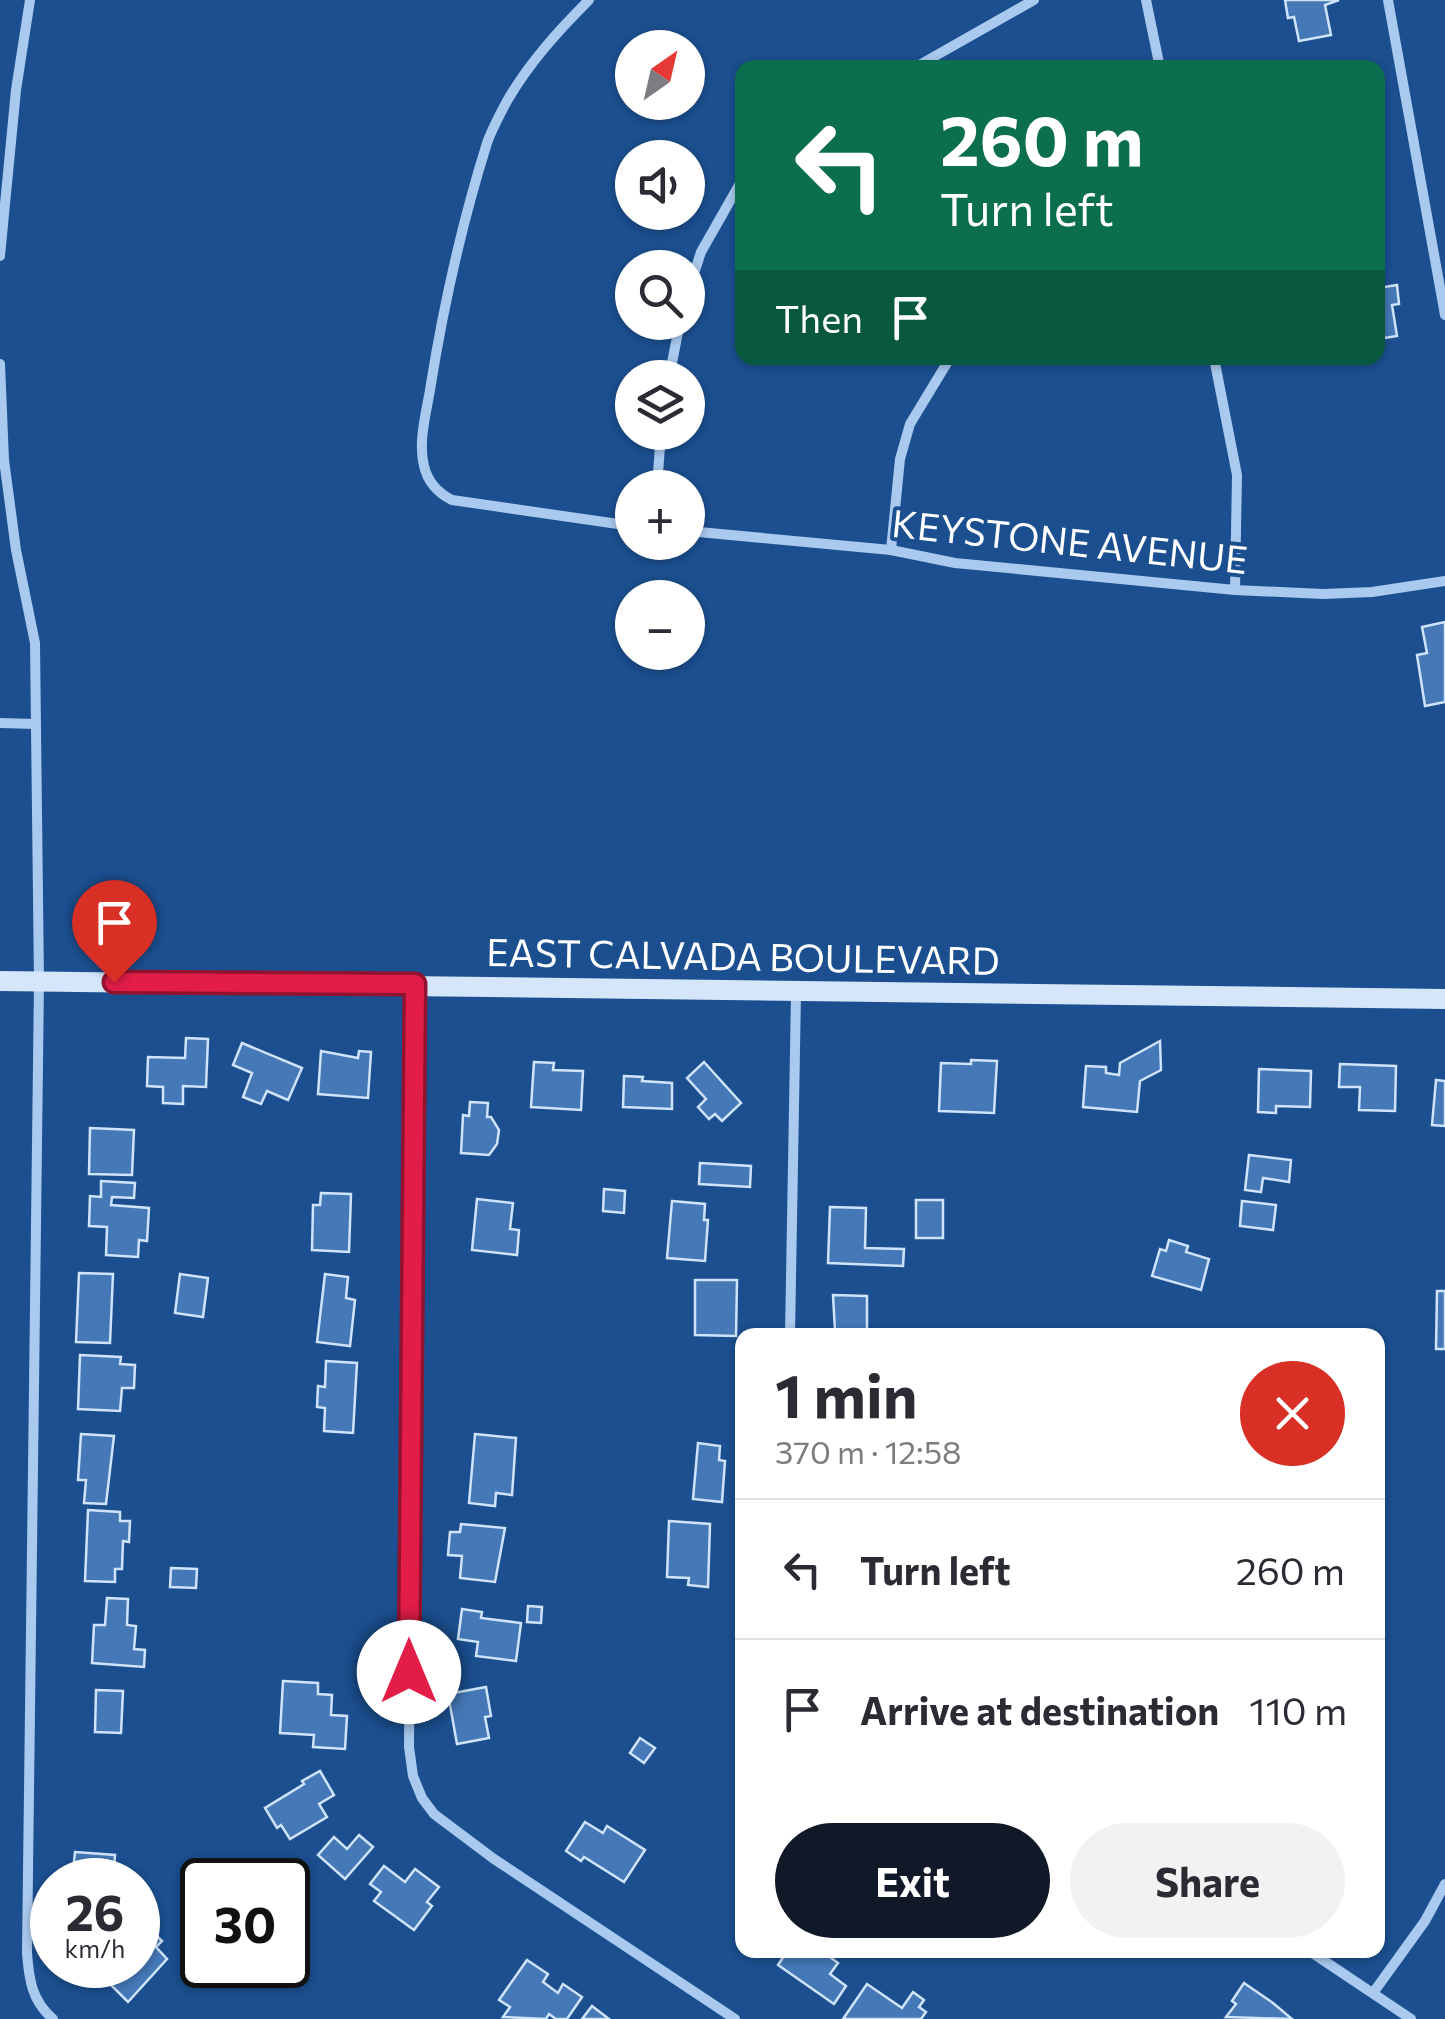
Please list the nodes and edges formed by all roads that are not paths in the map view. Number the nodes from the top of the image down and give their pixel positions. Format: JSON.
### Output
{"nodes":[{"id":1,"x":30,"y":0,"type":"edge"},
{"id":2,"x":589,"y":0,"type":"edge"},
{"id":3,"x":1034,"y":0,"type":"edge"},
{"id":4,"x":1146,"y":0,"type":"edge"},
{"id":5,"x":1388,"y":0,"type":"edge"},
{"id":6,"x":928,"y":60,"type":"edge"},
{"id":7,"x":1158,"y":60,"type":"edge"},
{"id":8,"x":735,"y":193,"type":"edge"},
{"id":9,"x":703,"y":250,"type":"edge"},
{"id":10,"x":0,"y":256,"type":"edge"},
{"id":11,"x":1445,"y":315,"type":"edge"},
{"id":12,"x":0,"y":364,"type":"edge"},
{"id":13,"x":946,"y":365,"type":"edge"},
{"id":14,"x":1215,"y":365,"type":"edge"},
{"id":15,"x":615,"y":524,"type":"edge"},
{"id":16,"x":705,"y":533,"type":"edge"},
{"id":17,"x":891,"y":550,"type":"junction"},
{"id":18,"x":1445,"y":581,"type":"edge"},
{"id":19,"x":1235,"y":590,"type":"junction"},
{"id":20,"x":0,"y":722,"type":"edge"},
{"id":21,"x":36,"y":724,"type":"junction"},
{"id":22,"x":0,"y":981,"type":"edge"},
{"id":23,"x":39,"y":982,"type":"junction"},
{"id":24,"x":415,"y":984,"type":"junction"},
{"id":25,"x":796,"y":992,"type":"junction"},
{"id":26,"x":1445,"y":1000,"type":"edge"},
{"id":27,"x":790,"y":1328,"type":"edge"},
{"id":28,"x":1445,"y":1884,"type":"edge"},
{"id":29,"x":1320,"y":1958,"type":"edge"},
{"id":30,"x":1373,"y":1993,"type":"junction"},
{"id":31,"x":53,"y":2019,"type":"edge"},
{"id":32,"x":735,"y":2019,"type":"edge"},
{"id":33,"x":1411,"y":2019,"type":"edge"}],
"edges":[{"from":1,"to":10,"type":"street"},
{"from":2,"to":15,"type":"street"},
{"from":3,"to":6,"type":"street"},
{"from":4,"to":7,"type":"street"},
{"from":5,"to":11,"type":"street"},
{"from":8,"to":9,"type":"street"},
{"from":12,"to":21,"type":"street"},
{"from":13,"to":17,"type":"street"},
{"from":14,"to":19,"type":"street"},
{"from":16,"to":17,"type":"street","name":"KEYSTONE AVENUE"},
{"from":17,"to":19,"type":"street","name":"KEYSTONE AVENUE"},
{"from":18,"to":19,"type":"street","name":"KEYSTONE AVENUE"},
{"from":20,"to":21,"type":"street"},
{"from":21,"to":23,"type":"street"},
{"from":22,"to":23,"type":"main road","name":"EAST CALVADA BOULEVARD"},
{"from":23,"to":24,"type":"main road","name":"EAST CALVADA BOULEVARD"},
{"from":23,"to":31,"type":"street"},
{"from":24,"to":25,"type":"main road","name":"EAST CALVADA BOULEVARD"},
{"from":24,"to":32,"type":"street"},
{"from":25,"to":26,"type":"main road","name":"EAST CALVADA BOULEVARD"},
{"from":25,"to":27,"type":"street"},
{"from":28,"to":30,"type":"street"},
{"from":29,"to":30,"type":"street"},
{"from":30,"to":33,"type":"street"}]}
